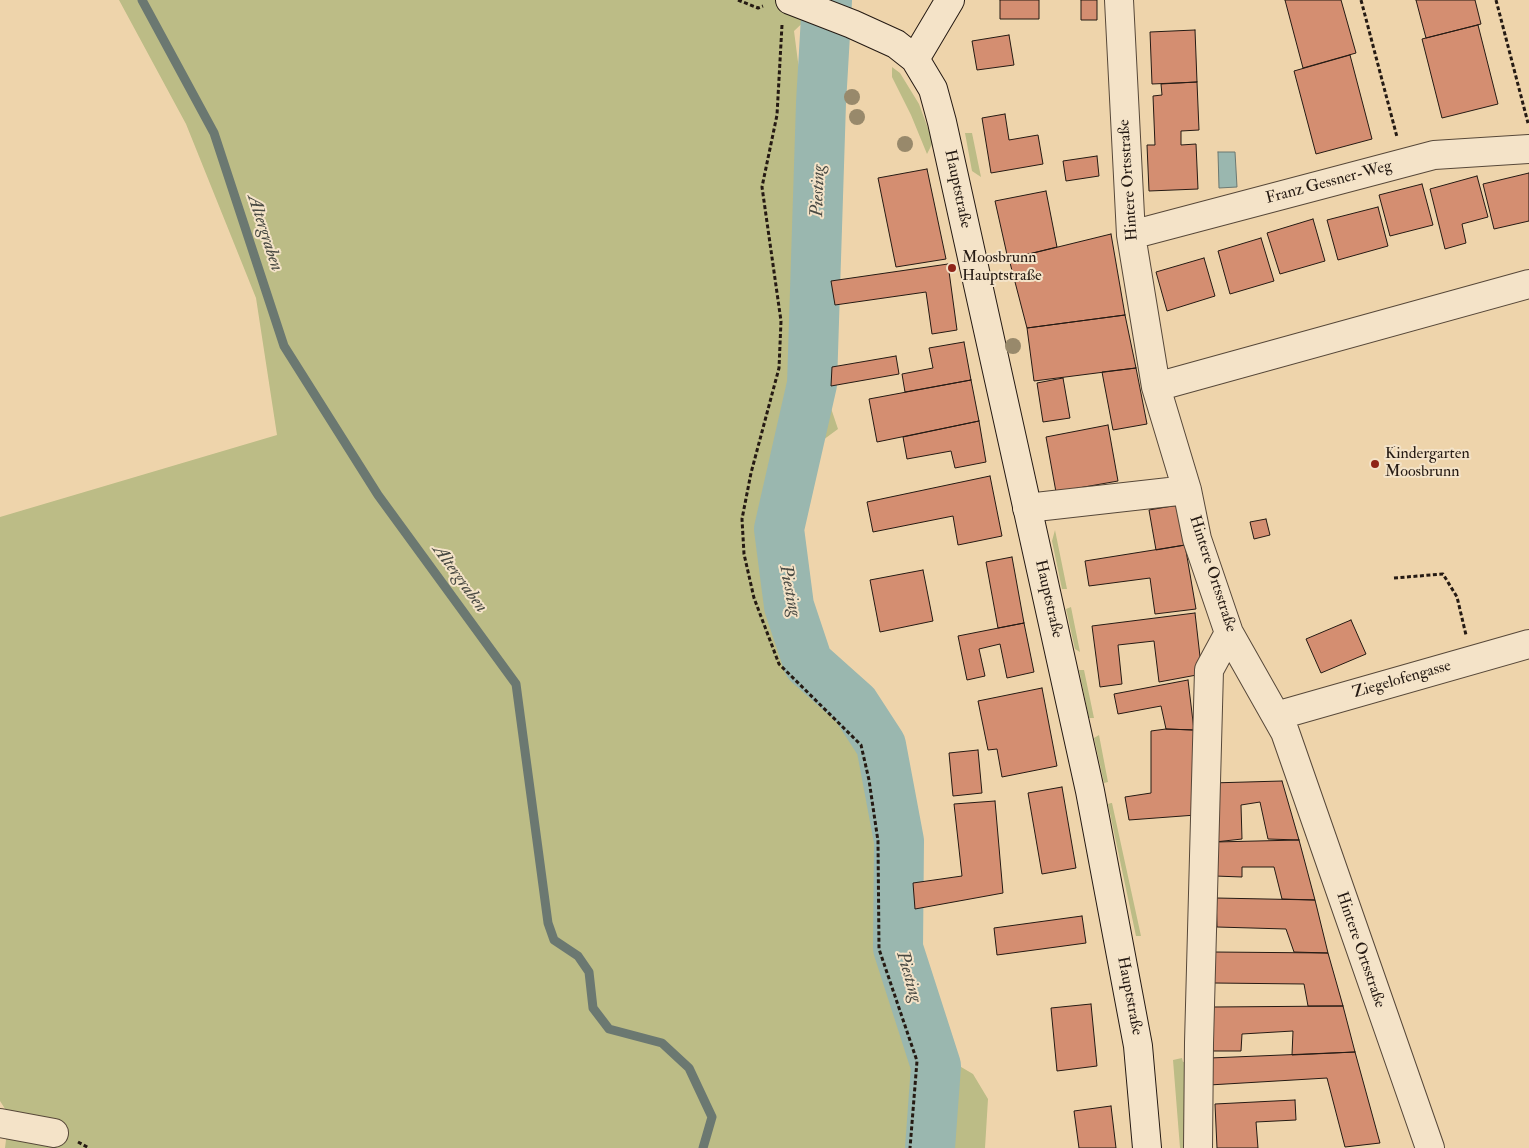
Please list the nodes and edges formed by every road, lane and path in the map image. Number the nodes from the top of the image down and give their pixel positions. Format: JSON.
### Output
{"nodes":[{"id":1,"x":738,"y":0,"type":"edge"},
{"id":2,"x":950,"y":0,"type":"edge"},
{"id":3,"x":1119,"y":0,"type":"edge"},
{"id":4,"x":1361,"y":0,"type":"edge"},
{"id":5,"x":1496,"y":0,"type":"edge"},
{"id":6,"x":784,"y":7,"type":"edge"},
{"id":7,"x":915,"y":59,"type":"junction"},
{"id":8,"x":1529,"y":127,"type":"edge"},
{"id":9,"x":1529,"y":149,"type":"edge"},
{"id":10,"x":1404,"y":163,"type":"junction"},
{"id":11,"x":1131,"y":235,"type":"junction"},
{"id":12,"x":1529,"y":284,"type":"edge"},
{"id":13,"x":1156,"y":387,"type":"junction"},
{"id":14,"x":1187,"y":490,"type":"junction"},
{"id":15,"x":1027,"y":508,"type":"junction"},
{"id":16,"x":1394,"y":578,"type":"dead end"},
{"id":17,"x":1229,"y":633,"type":"junction"},
{"id":18,"x":1529,"y":644,"type":"edge"},
{"id":19,"x":1472,"y":660,"type":"junction"},
{"id":20,"x":1276,"y":716,"type":"junction"},
{"id":21,"x":0,"y":1123,"type":"edge"},
{"id":22,"x":54,"y":1133,"type":"dead end"},
{"id":23,"x":910,"y":1148,"type":"edge"},
{"id":24,"x":1147,"y":1148,"type":"edge"},
{"id":25,"x":1198,"y":1148,"type":"edge"},
{"id":26,"x":1430,"y":1148,"type":"edge"}],
"edges":[{"from":1,"to":6,"type":"path"},
{"from":2,"to":7,"type":"street"},
{"from":3,"to":11,"type":"street","name":"Hintere Ortsstraße"},
{"from":4,"to":10,"type":"path"},
{"from":5,"to":8,"type":"path"},
{"from":6,"to":7,"type":"street"},
{"from":6,"to":23,"type":"path"},
{"from":7,"to":15,"type":"street","name":"Hauptstraße"},
{"from":9,"to":10,"type":"street","name":"Franz Gessner-Weg"},
{"from":10,"to":11,"type":"street","name":"Franz Gessner-Weg"},
{"from":11,"to":13,"type":"street","name":"Hintere Ortsstraße"},
{"from":12,"to":13,"type":"street"},
{"from":13,"to":14,"type":"street","name":"Hintere Ortsstraße"},
{"from":14,"to":15,"type":"street"},
{"from":14,"to":17,"type":"street","name":"Hintere Ortsstraße"},
{"from":15,"to":24,"type":"street","name":"Hauptstraße"},
{"from":16,"to":19,"type":"path"},
{"from":17,"to":20,"type":"street","name":"Hintere Ortsstraße"},
{"from":17,"to":25,"type":"street"},
{"from":18,"to":19,"type":"street","name":"Ziegelofengasse"},
{"from":19,"to":20,"type":"street","name":"Ziegelofengasse"},
{"from":20,"to":26,"type":"street","name":"Hintere Ortsstraße"},
{"from":21,"to":22,"type":"street"}]}
